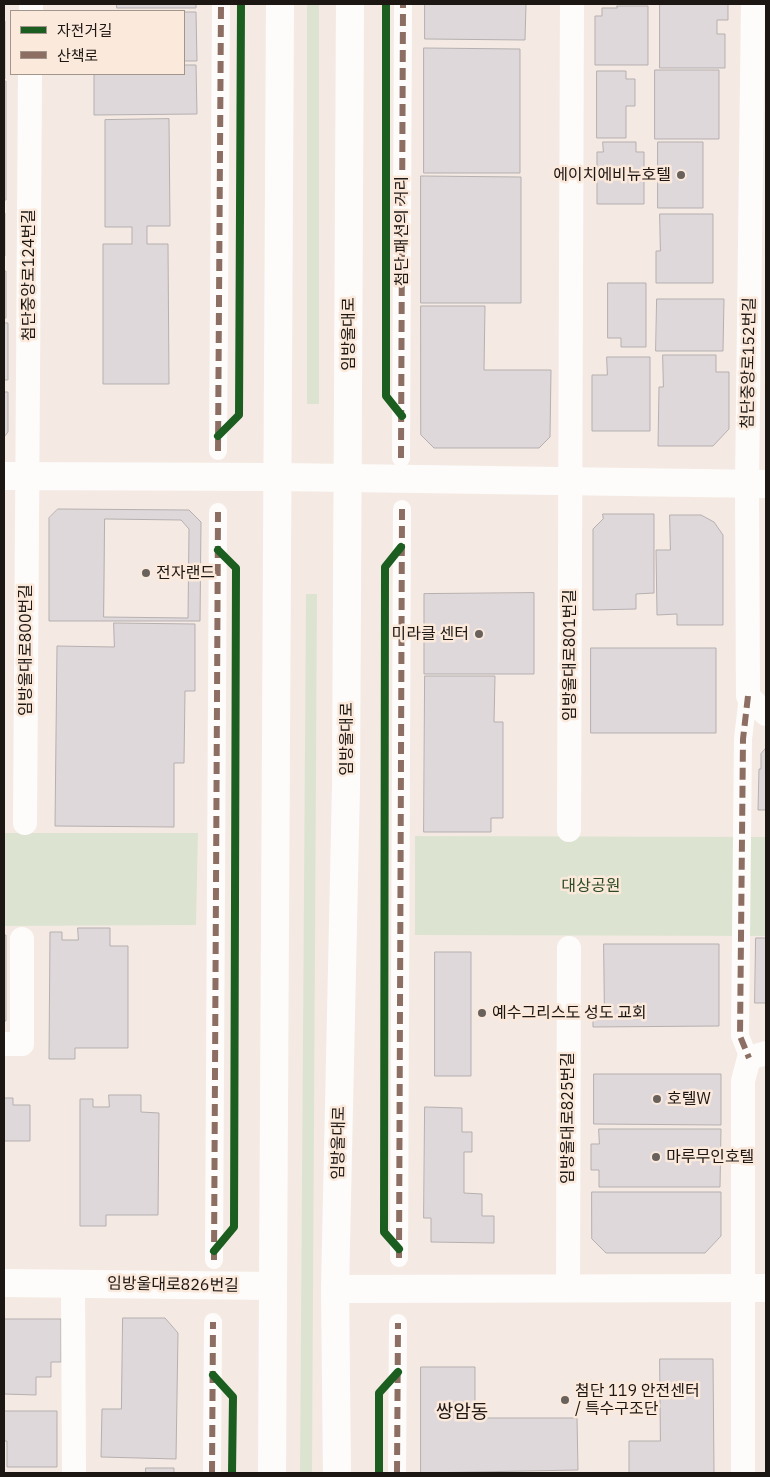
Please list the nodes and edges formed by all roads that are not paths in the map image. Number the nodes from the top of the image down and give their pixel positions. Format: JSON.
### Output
{"nodes":[{"id":1,"x":221,"y":4,"type":"edge"},
{"id":2,"x":280,"y":4,"type":"edge"},
{"id":3,"x":350,"y":4,"type":"edge"},
{"id":4,"x":403,"y":4,"type":"edge"},
{"id":5,"x":572,"y":4,"type":"edge"},
{"id":6,"x":753,"y":4,"type":"edge"},
{"id":7,"x":30,"y":75,"type":"edge"},
{"id":8,"x":218,"y":451,"type":"dead end"},
{"id":9,"x":401,"y":458,"type":"dead end"},
{"id":10,"x":16,"y":476,"type":"edge"},
{"id":11,"x":278,"y":477,"type":"junction"},
{"id":12,"x":348,"y":478,"type":"junction"},
{"id":13,"x":570,"y":480,"type":"junction"},
{"id":14,"x":757,"y":484,"type":"edge"},
{"id":15,"x":402,"y":509,"type":"dead end"},
{"id":16,"x":218,"y":512,"type":"dead end"},
{"id":17,"x":748,"y":696,"type":"junction"},
{"id":18,"x":766,"y":714,"type":"edge"},
{"id":19,"x":25,"y":823,"type":"dead end"},
{"id":20,"x":569,"y":830,"type":"dead end"},
{"id":21,"x":22,"y":939,"type":"dead end"},
{"id":22,"x":569,"y":948,"type":"dead end"},
{"id":23,"x":4,"y":1044,"type":"edge"},
{"id":24,"x":757,"y":1056,"type":"edge"},
{"id":25,"x":398,"y":1258,"type":"dead end"},
{"id":26,"x":214,"y":1260,"type":"dead end"},
{"id":27,"x":4,"y":1283,"type":"edge"},
{"id":28,"x":73,"y":1284,"type":"junction"},
{"id":29,"x":272,"y":1286,"type":"junction"},
{"id":30,"x":568,"y":1288,"type":"junction"},
{"id":31,"x":755,"y":1288,"type":"edge"},
{"id":32,"x":335,"y":1289,"type":"junction"},
{"id":33,"x":213,"y":1322,"type":"dead end"},
{"id":34,"x":398,"y":1323,"type":"dead end"},
{"id":35,"x":74,"y":1473,"type":"edge"},
{"id":36,"x":212,"y":1473,"type":"edge"},
{"id":37,"x":272,"y":1473,"type":"edge"},
{"id":38,"x":337,"y":1473,"type":"edge"},
{"id":39,"x":397,"y":1473,"type":"edge"},
{"id":40,"x":743,"y":1473,"type":"edge"}],
"edges":[{"from":1,"to":8,"type":"street"},
{"from":2,"to":11,"type":"main road"},
{"from":3,"to":12,"type":"main road","name":"임방울대로"},
{"from":4,"to":9,"type":"street","name":"첨단 패션의 거리"},
{"from":5,"to":13,"type":"street"},
{"from":6,"to":14,"type":"street","name":"첨단중앙로152번길"},
{"from":7,"to":10,"type":"street","name":"첨단중앙로124번길"},
{"from":10,"to":11,"type":"main road"},
{"from":10,"to":19,"type":"street","name":"임방울대로800번길"},
{"from":11,"to":12,"type":"main road"},
{"from":11,"to":29,"type":"main road"},
{"from":12,"to":13,"type":"main road"},
{"from":12,"to":32,"type":"main road","name":"임방울대로"},
{"from":13,"to":14,"type":"main road"},
{"from":13,"to":20,"type":"street","name":"임방울대로801번길"},
{"from":14,"to":17,"type":"street","name":"첨단중앙로152번길"},
{"from":15,"to":25,"type":"street"},
{"from":16,"to":26,"type":"street"},
{"from":17,"to":18,"type":"street"},
{"from":17,"to":24,"type":"street"},
{"from":21,"to":23,"type":"street"},
{"from":22,"to":30,"type":"street","name":"임방울대로825번길"},
{"from":24,"to":31,"type":"street"},
{"from":27,"to":28,"type":"main road","name":"임방울대로826번길"},
{"from":28,"to":29,"type":"main road","name":"임방울대로826번길"},
{"from":28,"to":35,"type":"street"},
{"from":29,"to":37,"type":"main road"},
{"from":30,"to":31,"type":"main road"},
{"from":30,"to":32,"type":"main road"},
{"from":31,"to":40,"type":"street"},
{"from":32,"to":38,"type":"main road","name":"임방울대로"},
{"from":33,"to":36,"type":"street"},
{"from":34,"to":39,"type":"street"}]}
